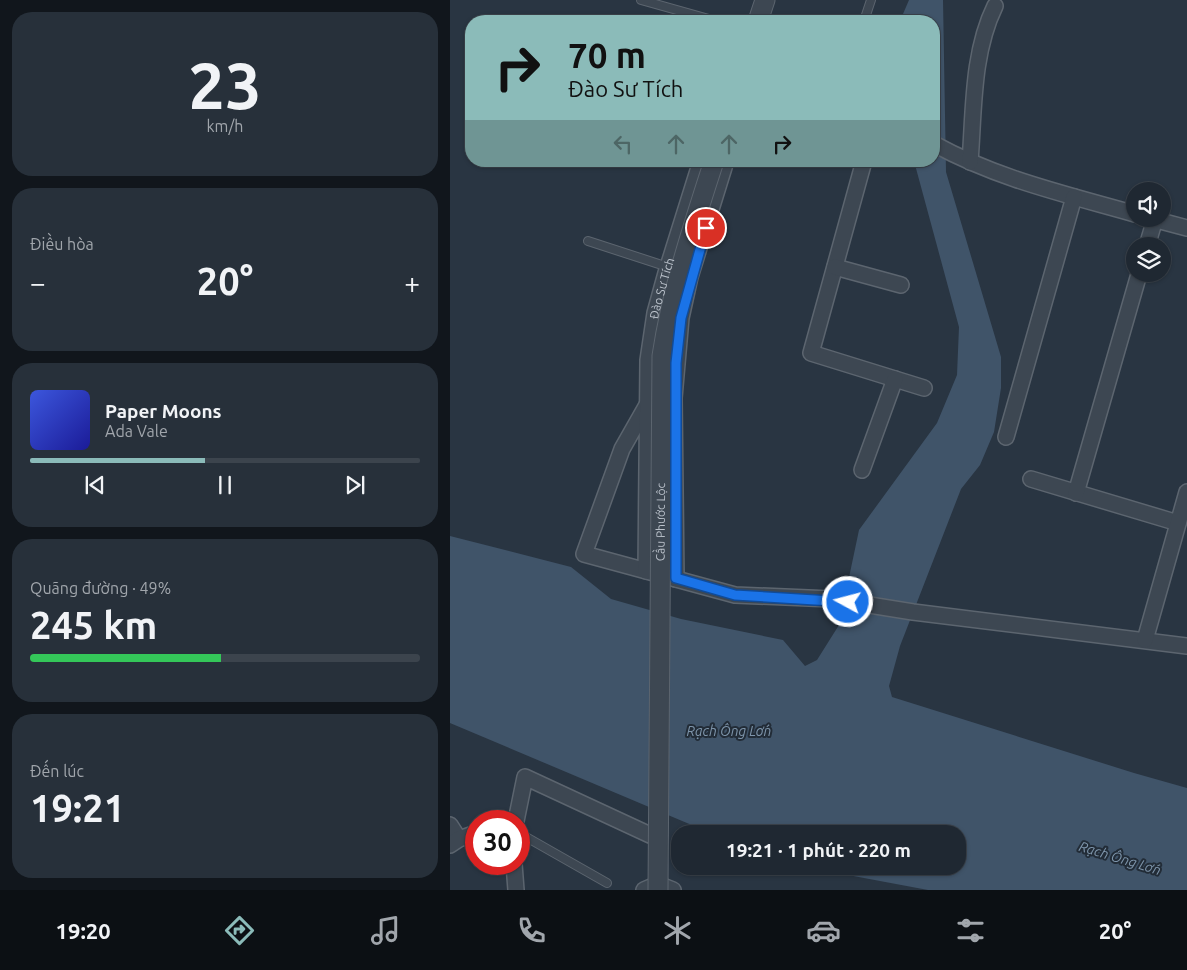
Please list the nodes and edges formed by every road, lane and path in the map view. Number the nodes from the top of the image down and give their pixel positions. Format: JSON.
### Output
{"nodes":[{"id":1,"x":642,"y":0,"type":"edge"},
{"id":2,"x":765,"y":0,"type":"edge"},
{"id":3,"x":871,"y":0,"type":"edge"},
{"id":4,"x":995,"y":6,"type":"dead end"},
{"id":5,"x":695,"y":15,"type":"edge"},
{"id":6,"x":760,"y":15,"type":"edge"},
{"id":7,"x":866,"y":15,"type":"edge"},
{"id":8,"x":940,"y":147,"type":"edge"},
{"id":9,"x":964,"y":160,"type":"junction"},
{"id":10,"x":700,"y":167,"type":"edge"},
{"id":11,"x":712,"y":167,"type":"edge"},
{"id":12,"x":724,"y":167,"type":"edge"},
{"id":13,"x":862,"y":167,"type":"edge"},
{"id":14,"x":1074,"y":198,"type":"junction"},
{"id":15,"x":1126,"y":212,"type":"edge"},
{"id":16,"x":1171,"y":224,"type":"edge"},
{"id":17,"x":1187,"y":228,"type":"edge"},
{"id":18,"x":588,"y":241,"type":"dead end"},
{"id":19,"x":835,"y":266,"type":"junction"},
{"id":20,"x":668,"y":267,"type":"junction"},
{"id":21,"x":1137,"y":282,"type":"edge"},
{"id":22,"x":901,"y":285,"type":"dead end"},
{"id":23,"x":895,"y":379,"type":"junction"},
{"id":24,"x":924,"y":388,"type":"dead end"},
{"id":25,"x":647,"y":405,"type":"junction"},
{"id":26,"x":1006,"y":437,"type":"dead end"},
{"id":27,"x":862,"y":470,"type":"dead end"},
{"id":28,"x":1031,"y":479,"type":"dead end"},
{"id":29,"x":1187,"y":492,"type":"edge"},
{"id":30,"x":1076,"y":493,"type":"junction"},
{"id":31,"x":1178,"y":523,"type":"junction"},
{"id":32,"x":646,"y":570,"type":"junction"},
{"id":33,"x":676,"y":578,"type":"junction"},
{"id":34,"x":1145,"y":640,"type":"junction"},
{"id":35,"x":1187,"y":646,"type":"edge"},
{"id":36,"x":518,"y":810,"type":"edge"},
{"id":37,"x":450,"y":825,"type":"edge"},
{"id":38,"x":650,"y":835,"type":"dead end"},
{"id":39,"x":530,"y":839,"type":"edge"},
{"id":40,"x":454,"y":842,"type":"edge"},
{"id":41,"x":515,"y":875,"type":"edge"},
{"id":42,"x":607,"y":884,"type":"dead end"},
{"id":43,"x":516,"y":890,"type":"edge"},
{"id":44,"x":644,"y":890,"type":"edge"},
{"id":45,"x":658,"y":890,"type":"edge"},
{"id":46,"x":673,"y":890,"type":"edge"}],
"edges":[{"from":1,"to":5,"type":"lane"},
{"from":2,"to":6,"type":"street"},
{"from":3,"to":7,"type":"lane"},
{"from":4,"to":9,"type":"street"},
{"from":8,"to":9,"type":"street"},
{"from":9,"to":14,"type":"street"},
{"from":10,"to":20,"type":"street","name":"Đào Sư Tích"},
{"from":11,"to":45,"type":"street","name":"Cầu Phước Lộc","bridge":true},
{"from":12,"to":33,"type":"street","name":"Đào Sư Tích"},
{"from":13,"to":19,"type":"street"},
{"from":14,"to":15,"type":"street"},
{"from":14,"to":26,"type":"street"},
{"from":16,"to":17,"type":"street"},
{"from":18,"to":20,"type":"lane"},
{"from":19,"to":22,"type":"street"},
{"from":19,"to":23,"type":"street"},
{"from":20,"to":25,"type":"street","name":"Đào Sư Tích"},
{"from":21,"to":30,"type":"street"},
{"from":23,"to":24,"type":"street"},
{"from":23,"to":27,"type":"street"},
{"from":25,"to":32,"type":"street","name":"Đào Sư Tích"},
{"from":25,"to":32,"type":"street"},
{"from":28,"to":30,"type":"street"},
{"from":29,"to":31,"type":"street"},
{"from":30,"to":31,"type":"street"},
{"from":31,"to":34,"type":"street"},
{"from":32,"to":33,"type":"street"},
{"from":33,"to":34,"type":"street"},
{"from":34,"to":35,"type":"street"},
{"from":36,"to":38,"type":"street"},
{"from":37,"to":40,"type":"street"},
{"from":39,"to":42,"type":"lane"},
{"from":41,"to":43,"type":"street"},
{"from":44,"to":46,"type":"street"}]}
